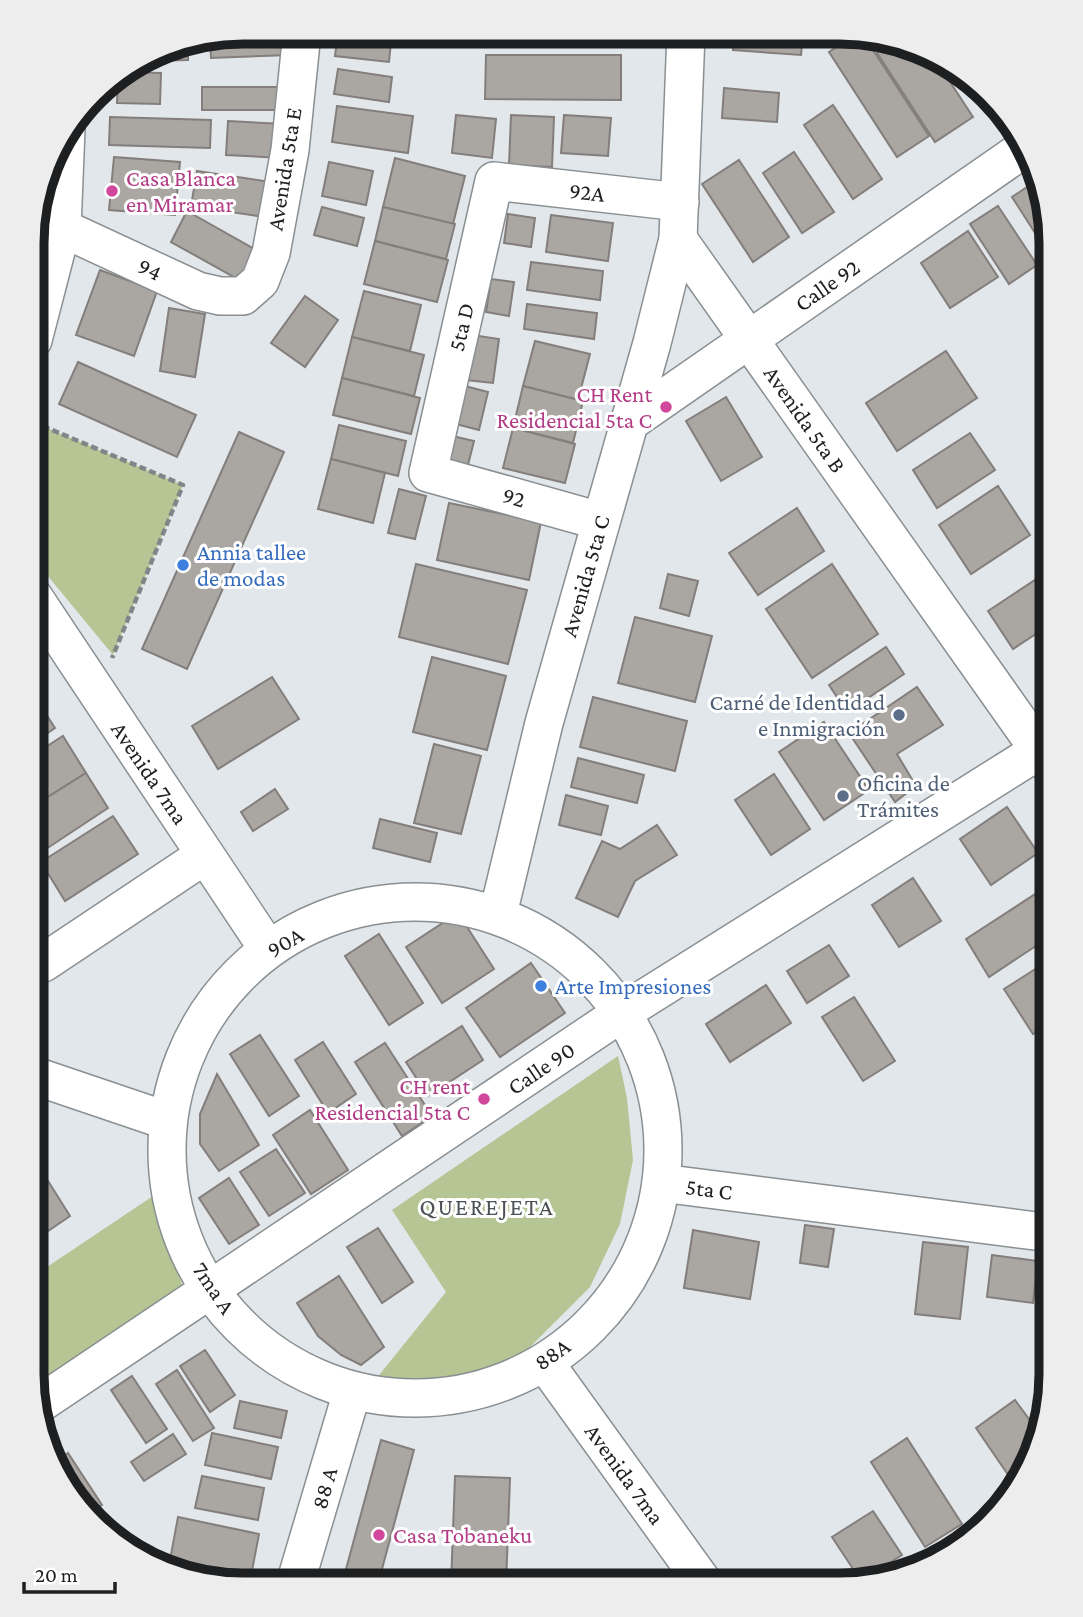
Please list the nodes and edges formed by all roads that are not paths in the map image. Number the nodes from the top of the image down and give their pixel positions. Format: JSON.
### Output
{"nodes":[{"id":1,"x":301,"y":44,"type":"edge"},
{"id":2,"x":686,"y":44,"type":"edge"},
{"id":3,"x":65,"y":153,"type":"edge"},
{"id":4,"x":1018,"y":153,"type":"edge"},
{"id":5,"x":494,"y":181,"type":"joint"},
{"id":6,"x":680,"y":202,"type":"junction"},
{"id":7,"x":62,"y":228,"type":"junction"},
{"id":8,"x":678,"y":239,"type":"junction"},
{"id":9,"x":243,"y":296,"type":"joint"},
{"id":10,"x":44,"y":298,"type":"edge"},
{"id":11,"x":749,"y":339,"type":"junction"},
{"id":12,"x":630,"y":422,"type":"junction"},
{"id":13,"x":428,"y":472,"type":"joint"},
{"id":14,"x":600,"y":521,"type":"junction"},
{"id":15,"x":44,"y":613,"type":"edge"},
{"id":16,"x":1039,"y":742,"type":"edge"},
{"id":17,"x":1039,"y":758,"type":"edge"},
{"id":18,"x":205,"y":855,"type":"junction"},
{"id":19,"x":498,"y":914,"type":"junction"},
{"id":20,"x":268,"y":949,"type":"junction"},
{"id":21,"x":44,"y":962,"type":"edge"},
{"id":22,"x":623,"y":1012,"type":"junction"},
{"id":23,"x":44,"y":1079,"type":"edge"},
{"id":24,"x":168,"y":1121,"type":"junction"},
{"id":25,"x":662,"y":1182,"type":"junction"},
{"id":26,"x":1039,"y":1231,"type":"edge"},
{"id":27,"x":209,"y":1289,"type":"junction"},
{"id":28,"x":545,"y":1363,"type":"junction"},
{"id":29,"x":352,"y":1392,"type":"junction"},
{"id":30,"x":45,"y":1400,"type":"edge"},
{"id":31,"x":299,"y":1573,"type":"edge"},
{"id":32,"x":696,"y":1573,"type":"edge"}],
"edges":[{"from":1,"to":9,"type":"street","name":"Avenida 5ta E"},
{"from":2,"to":6,"type":"street"},
{"from":3,"to":7,"type":"street"},
{"from":4,"to":11,"type":"street","name":"Calle 92"},
{"from":5,"to":6,"type":"street","name":"92A"},
{"from":5,"to":13,"type":"street","name":"5ta D"},
{"from":6,"to":8,"type":"street"},
{"from":7,"to":9,"type":"street","name":"94"},
{"from":7,"to":10,"type":"street"},
{"from":8,"to":11,"type":"street","name":"Avenida 5ta B"},
{"from":8,"to":12,"type":"street","name":"Avenida 5ta C"},
{"from":11,"to":12,"type":"street","name":"Calle 92"},
{"from":11,"to":16,"type":"street","name":"Avenida 5ta B"},
{"from":12,"to":14,"type":"street","name":"Avenida 5ta C"},
{"from":13,"to":14,"type":"street","name":"92"},
{"from":14,"to":19,"type":"street","name":"Avenida 5ta C"},
{"from":15,"to":18,"type":"street","name":"Avenida 7ma"},
{"from":17,"to":22,"type":"street","name":"Calle 90"},
{"from":18,"to":20,"type":"street","name":"Avenida 7ma"},
{"from":18,"to":21,"type":"street"},
{"from":19,"to":20,"type":"street","name":"90A"},
{"from":19,"to":22,"type":"street","name":"5ta C"},
{"from":20,"to":24,"type":"street","name":"90A"},
{"from":22,"to":25,"type":"street","name":"5ta C"},
{"from":22,"to":27,"type":"street","name":"Calle 90"},
{"from":23,"to":24,"type":"street"},
{"from":24,"to":27,"type":"street","name":"7ma A"},
{"from":25,"to":26,"type":"street","name":"5ta C"},
{"from":25,"to":28,"type":"street","name":"88A"},
{"from":27,"to":29,"type":"street","name":"7ma A"},
{"from":27,"to":30,"type":"street","name":"Calle 90"},
{"from":28,"to":29,"type":"street","name":"88A"},
{"from":28,"to":32,"type":"street","name":"Avenida 7ma"},
{"from":29,"to":31,"type":"street","name":"88 A"}]}
